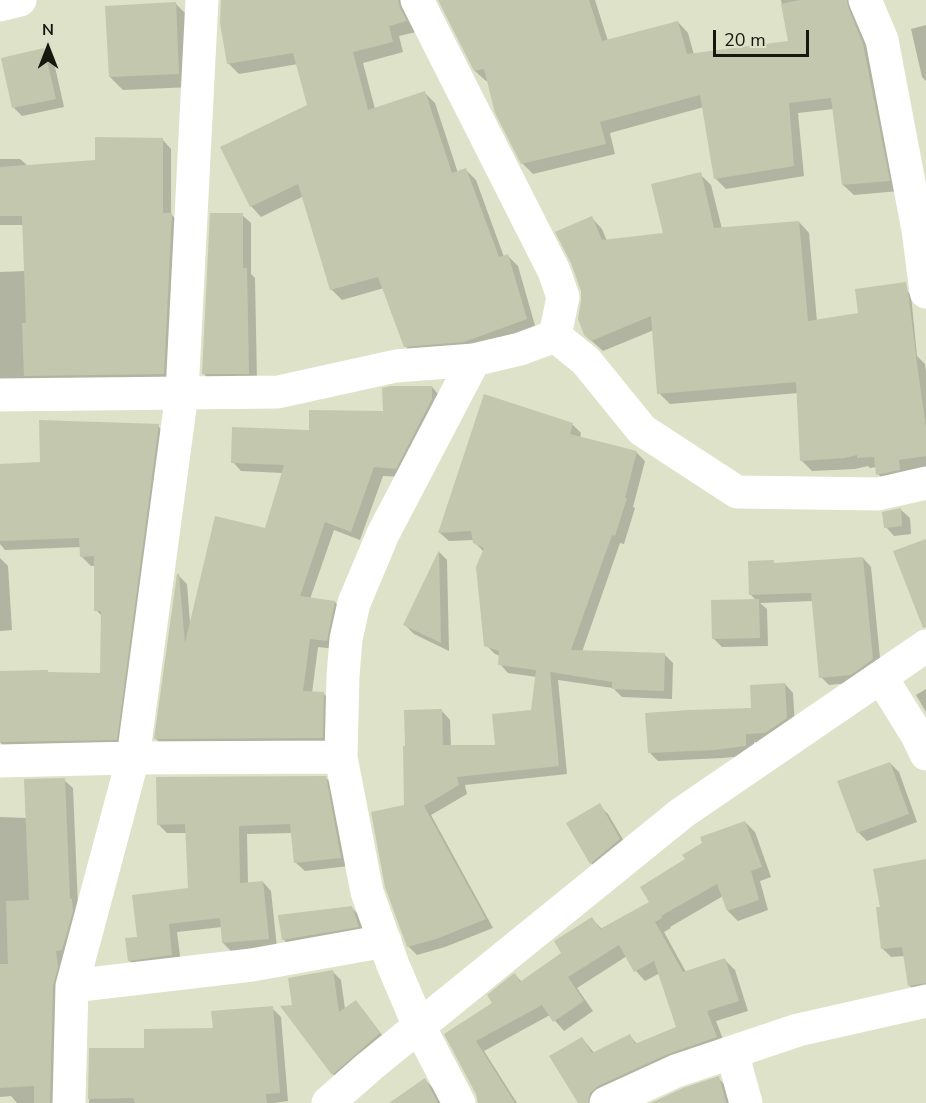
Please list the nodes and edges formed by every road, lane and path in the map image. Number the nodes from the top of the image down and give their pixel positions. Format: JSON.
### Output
{"nodes":[{"id":1,"x":20,"y":0,"type":"edge"},
{"id":2,"x":202,"y":0,"type":"edge"},
{"id":3,"x":417,"y":0,"type":"edge"},
{"id":4,"x":865,"y":0,"type":"edge"},
{"id":5,"x":0,"y":5,"type":"edge"},
{"id":6,"x":925,"y":283,"type":"edge"},
{"id":7,"x":555,"y":336,"type":"junction"},
{"id":8,"x":474,"y":360,"type":"junction"},
{"id":9,"x":182,"y":393,"type":"junction"},
{"id":10,"x":0,"y":395,"type":"edge"},
{"id":11,"x":926,"y":483,"type":"edge"},
{"id":12,"x":926,"y":646,"type":"edge"},
{"id":13,"x":881,"y":677,"type":"junction"},
{"id":14,"x":926,"y":754,"type":"edge"},
{"id":15,"x":341,"y":757,"type":"junction"},
{"id":16,"x":133,"y":758,"type":"junction"},
{"id":17,"x":0,"y":761,"type":"edge"},
{"id":18,"x":385,"y":941,"type":"junction"},
{"id":19,"x":72,"y":986,"type":"junction"},
{"id":20,"x":926,"y":1001,"type":"edge"},
{"id":21,"x":419,"y":1026,"type":"junction"},
{"id":22,"x":732,"y":1052,"type":"junction"},
{"id":23,"x":69,"y":1103,"type":"edge"},
{"id":24,"x":328,"y":1103,"type":"edge"},
{"id":25,"x":459,"y":1103,"type":"edge"},
{"id":26,"x":606,"y":1103,"type":"edge"},
{"id":27,"x":746,"y":1103,"type":"edge"}],
"edges":[{"from":1,"to":5,"type":"street"},
{"from":2,"to":9,"type":"street"},
{"from":3,"to":7,"type":"street"},
{"from":4,"to":6,"type":"street"},
{"from":7,"to":8,"type":"street"},
{"from":7,"to":11,"type":"street"},
{"from":8,"to":9,"type":"street"},
{"from":8,"to":15,"type":"street"},
{"from":9,"to":10,"type":"street"},
{"from":9,"to":16,"type":"street"},
{"from":12,"to":13,"type":"street"},
{"from":13,"to":14,"type":"street"},
{"from":13,"to":21,"type":"street"},
{"from":15,"to":16,"type":"street"},
{"from":15,"to":18,"type":"street"},
{"from":16,"to":17,"type":"street"},
{"from":16,"to":19,"type":"street"},
{"from":18,"to":19,"type":"street"},
{"from":18,"to":21,"type":"street"},
{"from":19,"to":23,"type":"street"},
{"from":20,"to":22,"type":"street"},
{"from":21,"to":24,"type":"street"},
{"from":21,"to":25,"type":"street"},
{"from":22,"to":26,"type":"street"},
{"from":22,"to":27,"type":"street"}]}
